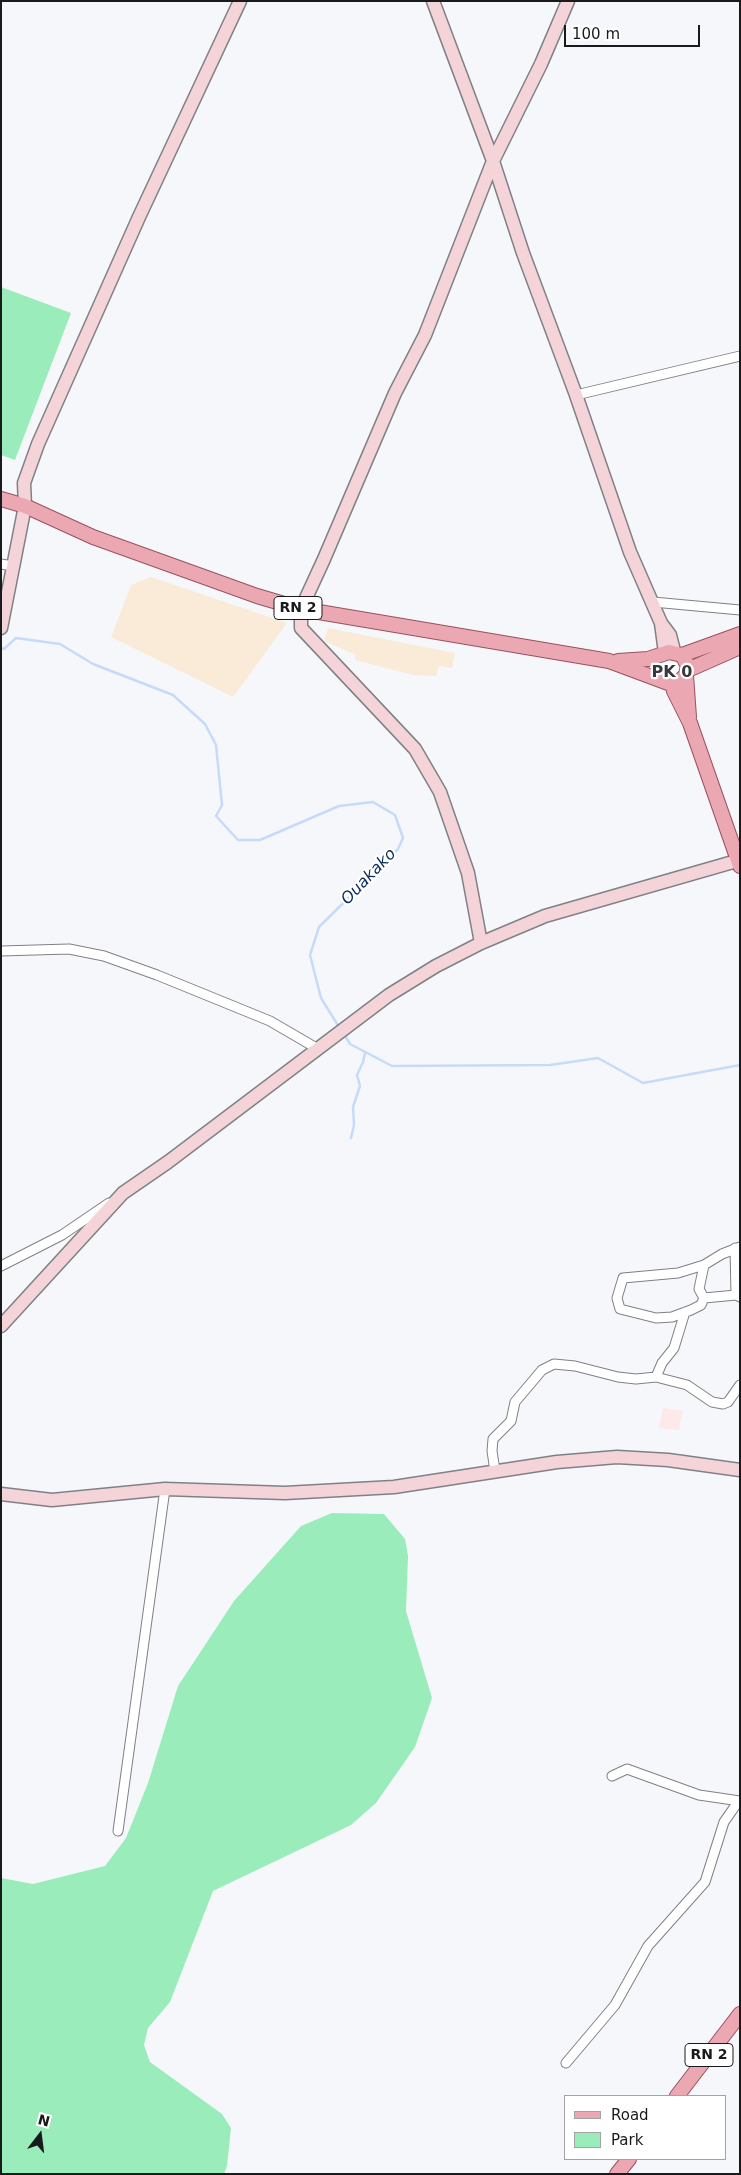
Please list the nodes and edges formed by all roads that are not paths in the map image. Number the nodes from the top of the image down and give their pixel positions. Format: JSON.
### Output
{"nodes":[{"id":1,"x":240,"y":1,"type":"edge"},
{"id":2,"x":433,"y":1,"type":"edge"},
{"id":3,"x":568,"y":1,"type":"edge"},
{"id":4,"x":494,"y":161,"type":"junction"},
{"id":5,"x":740,"y":356,"type":"edge"},
{"id":6,"x":576,"y":395,"type":"junction"},
{"id":7,"x":1,"y":499,"type":"edge"},
{"id":8,"x":25,"y":506,"type":"junction"},
{"id":9,"x":7,"y":565,"type":"edge"},
{"id":10,"x":653,"y":602,"type":"junction"},
{"id":11,"x":301,"y":608,"type":"junction"},
{"id":12,"x":740,"y":610,"type":"edge"},
{"id":13,"x":2,"y":625,"type":"edge"},
{"id":14,"x":740,"y":634,"type":"edge"},
{"id":15,"x":740,"y":647,"type":"edge"},
{"id":16,"x":670,"y":654,"type":"junction"},
{"id":17,"x":609,"y":661,"type":"junction"},
{"id":18,"x":687,"y":673,"type":"junction"},
{"id":19,"x":667,"y":681,"type":"junction"},
{"id":20,"x":690,"y":723,"type":"junction"},
{"id":21,"x":739,"y":862,"type":"edge"},
{"id":22,"x":481,"y":943,"type":"junction"},
{"id":23,"x":1,"y":951,"type":"edge"},
{"id":24,"x":318,"y":1049,"type":"junction"},
{"id":25,"x":123,"y":1193,"type":"junction"},
{"id":26,"x":737,"y":1248,"type":"edge"},
{"id":27,"x":704,"y":1265,"type":"junction"},
{"id":28,"x":1,"y":1266,"type":"edge"},
{"id":29,"x":738,"y":1296,"type":"edge"},
{"id":30,"x":704,"y":1298,"type":"junction"},
{"id":31,"x":686,"y":1312,"type":"junction"},
{"id":32,"x":1,"y":1326,"type":"edge"},
{"id":33,"x":656,"y":1377,"type":"junction"},
{"id":34,"x":740,"y":1384,"type":"edge"},
{"id":35,"x":740,"y":1470,"type":"edge"},
{"id":36,"x":495,"y":1471,"type":"junction"},
{"id":37,"x":164,"y":1489,"type":"junction"},
{"id":38,"x":1,"y":1494,"type":"edge"},
{"id":39,"x":612,"y":1776,"type":"dead end"},
{"id":40,"x":739,"y":1801,"type":"edge"},
{"id":41,"x":118,"y":1831,"type":"dead end"},
{"id":42,"x":740,"y":2014,"type":"edge"},
{"id":43,"x":566,"y":2063,"type":"dead end"},
{"id":44,"x":678,"y":2095,"type":"edge"},
{"id":45,"x":628,"y":2160,"type":"edge"},
{"id":46,"x":617,"y":2174,"type":"edge"}],
"edges":[{"from":1,"to":8,"type":"street"},
{"from":2,"to":4,"type":"street"},
{"from":3,"to":4,"type":"street"},
{"from":4,"to":6,"type":"street"},
{"from":4,"to":11,"type":"street"},
{"from":5,"to":6,"type":"street"},
{"from":6,"to":10,"type":"street"},
{"from":7,"to":8,"type":"main road","number":"RN 2"},
{"from":8,"to":9,"type":"street"},
{"from":8,"to":11,"type":"main road","number":"RN 2"},
{"from":9,"to":13,"type":"street"},
{"from":10,"to":12,"type":"street"},
{"from":10,"to":16,"type":"street"},
{"from":11,"to":17,"type":"main road","number":"RN 2"},
{"from":11,"to":22,"type":"street"},
{"from":14,"to":16,"type":"main road"},
{"from":15,"to":18,"type":"main road"},
{"from":16,"to":17,"type":"main road","number":"RN 2"},
{"from":16,"to":18,"type":"main road"},
{"from":16,"to":19,"type":"main road"},
{"from":17,"to":19,"type":"main road","number":"RN 2"},
{"from":18,"to":19,"type":"main road"},
{"from":18,"to":20,"type":"main road"},
{"from":19,"to":20,"type":"main road"},
{"from":20,"to":21,"type":"main road"},
{"from":21,"to":22,"type":"street"},
{"from":22,"to":24,"type":"street"},
{"from":23,"to":24,"type":"street"},
{"from":24,"to":25,"type":"street"},
{"from":25,"to":28,"type":"street"},
{"from":25,"to":32,"type":"street"},
{"from":26,"to":27,"type":"street"},
{"from":26,"to":29,"type":"street"},
{"from":27,"to":30,"type":"street"},
{"from":27,"to":31,"type":"street"},
{"from":29,"to":30,"type":"street"},
{"from":30,"to":31,"type":"street"},
{"from":31,"to":33,"type":"street"},
{"from":33,"to":34,"type":"street"},
{"from":33,"to":36,"type":"street"},
{"from":35,"to":36,"type":"street"},
{"from":36,"to":37,"type":"street"},
{"from":37,"to":38,"type":"street"},
{"from":37,"to":41,"type":"street"},
{"from":39,"to":40,"type":"street"},
{"from":40,"to":43,"type":"street"},
{"from":42,"to":44,"type":"main road","number":"RN 2"},
{"from":45,"to":46,"type":"main road"}]}
